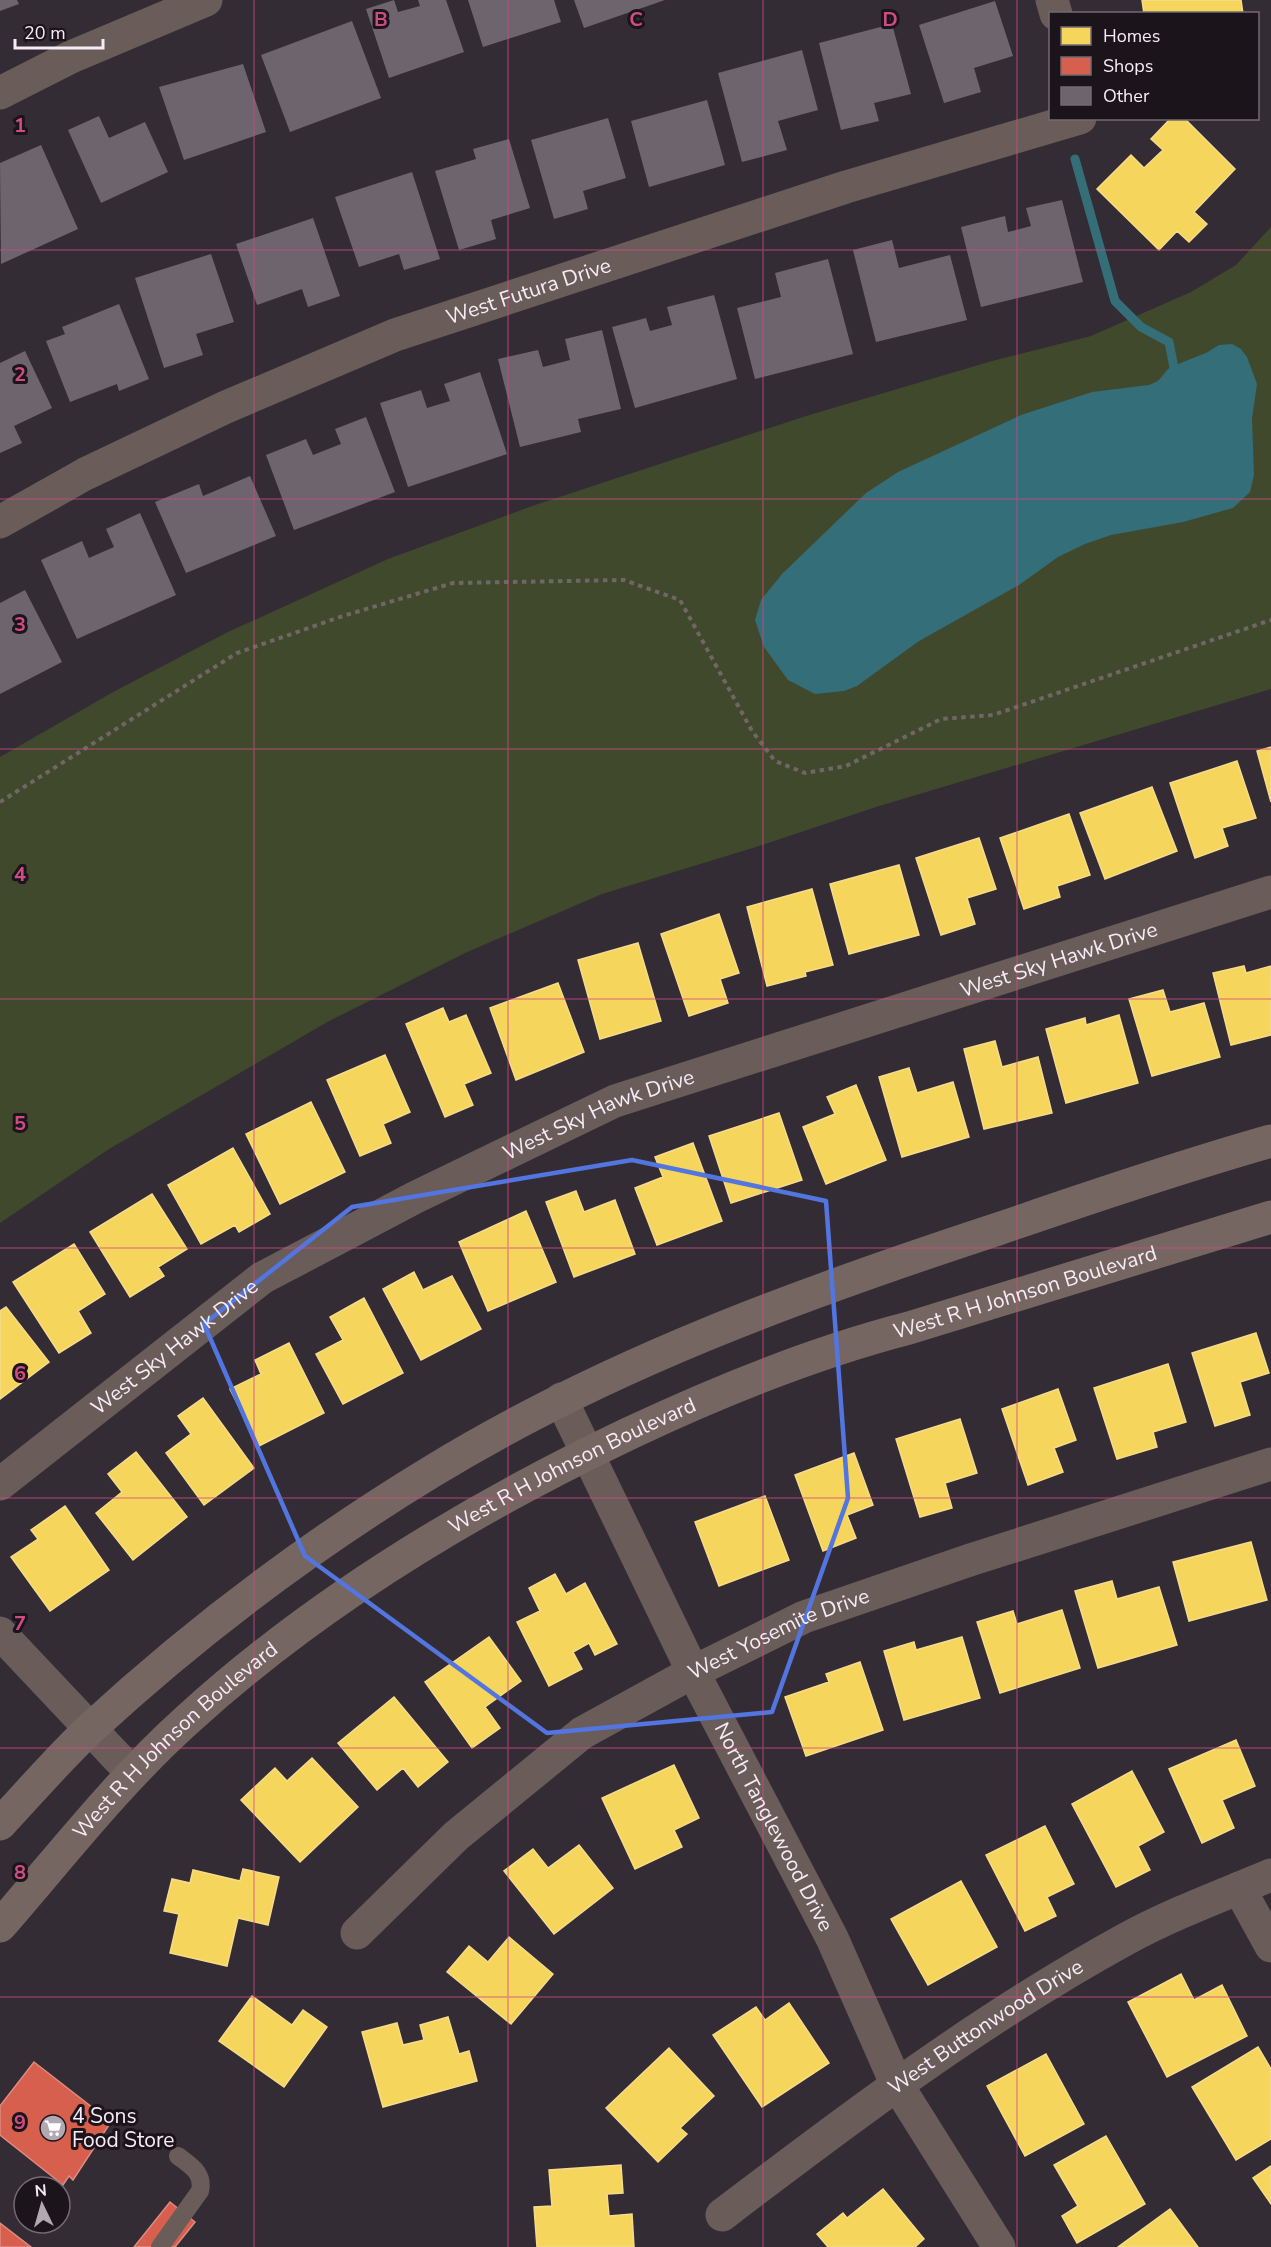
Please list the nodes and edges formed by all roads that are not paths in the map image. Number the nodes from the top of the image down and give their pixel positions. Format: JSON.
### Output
{"nodes":[{"id":1,"x":206,"y":0,"type":"edge"},
{"id":2,"x":0,"y":93,"type":"edge"},
{"id":3,"x":1073,"y":120,"type":"edge"},
{"id":4,"x":0,"y":522,"type":"edge"},
{"id":5,"x":1271,"y":892,"type":"edge"},
{"id":6,"x":1271,"y":1142,"type":"edge"},
{"id":7,"x":1271,"y":1217,"type":"edge"},
{"id":8,"x":561,"y":1400,"type":"junction"},
{"id":9,"x":588,"y":1453,"type":"junction"},
{"id":10,"x":1271,"y":1464,"type":"edge"},
{"id":11,"x":0,"y":1484,"type":"edge"},
{"id":12,"x":0,"y":1633,"type":"edge"},
{"id":13,"x":693,"y":1672,"type":"junction"},
{"id":14,"x":90,"y":1730,"type":"junction"},
{"id":15,"x":132,"y":1773,"type":"junction"},
{"id":16,"x":0,"y":1824,"type":"edge"},
{"id":17,"x":1271,"y":1875,"type":"edge"},
{"id":18,"x":1239,"y":1888,"type":"junction"},
{"id":19,"x":0,"y":1926,"type":"edge"},
{"id":20,"x":357,"y":1933,"type":"dead end"},
{"id":21,"x":1271,"y":1946,"type":"edge"},
{"id":22,"x":896,"y":2083,"type":"junction"},
{"id":23,"x":178,"y":2156,"type":"dead end"},
{"id":24,"x":722,"y":2215,"type":"dead end"},
{"id":25,"x":160,"y":2247,"type":"edge"},
{"id":26,"x":999,"y":2247,"type":"edge"}],
"edges":[{"from":1,"to":2,"type":"street"},
{"from":3,"to":4,"type":"street","name":"West Futura Drive"},
{"from":5,"to":11,"type":"street","name":"West Sky Hawk Drive"},
{"from":6,"to":8,"type":"main road"},
{"from":7,"to":9,"type":"main road","name":"West R H Johnson Boulevard"},
{"from":8,"to":9,"type":"street","name":"North Tanglewood Drive"},
{"from":8,"to":14,"type":"main road"},
{"from":9,"to":13,"type":"street","name":"North Tanglewood Drive"},
{"from":9,"to":15,"type":"main road","name":"West R H Johnson Boulevard"},
{"from":10,"to":13,"type":"street","name":"West Yosemite Drive"},
{"from":12,"to":14,"type":"street"},
{"from":13,"to":20,"type":"street","name":"West Yosemite Drive"},
{"from":13,"to":22,"type":"street","name":"North Tanglewood Drive"},
{"from":14,"to":15,"type":"street"},
{"from":14,"to":16,"type":"main road"},
{"from":15,"to":19,"type":"main road","name":"West R H Johnson Boulevard"},
{"from":17,"to":18,"type":"street","name":"West Buttonwood Drive"},
{"from":18,"to":21,"type":"street"},
{"from":18,"to":22,"type":"street","name":"West Buttonwood Drive"},
{"from":22,"to":24,"type":"street","name":"West Buttonwood Drive"},
{"from":22,"to":26,"type":"street","name":"North Tanglewood Drive"},
{"from":23,"to":25,"type":"lane"}]}
